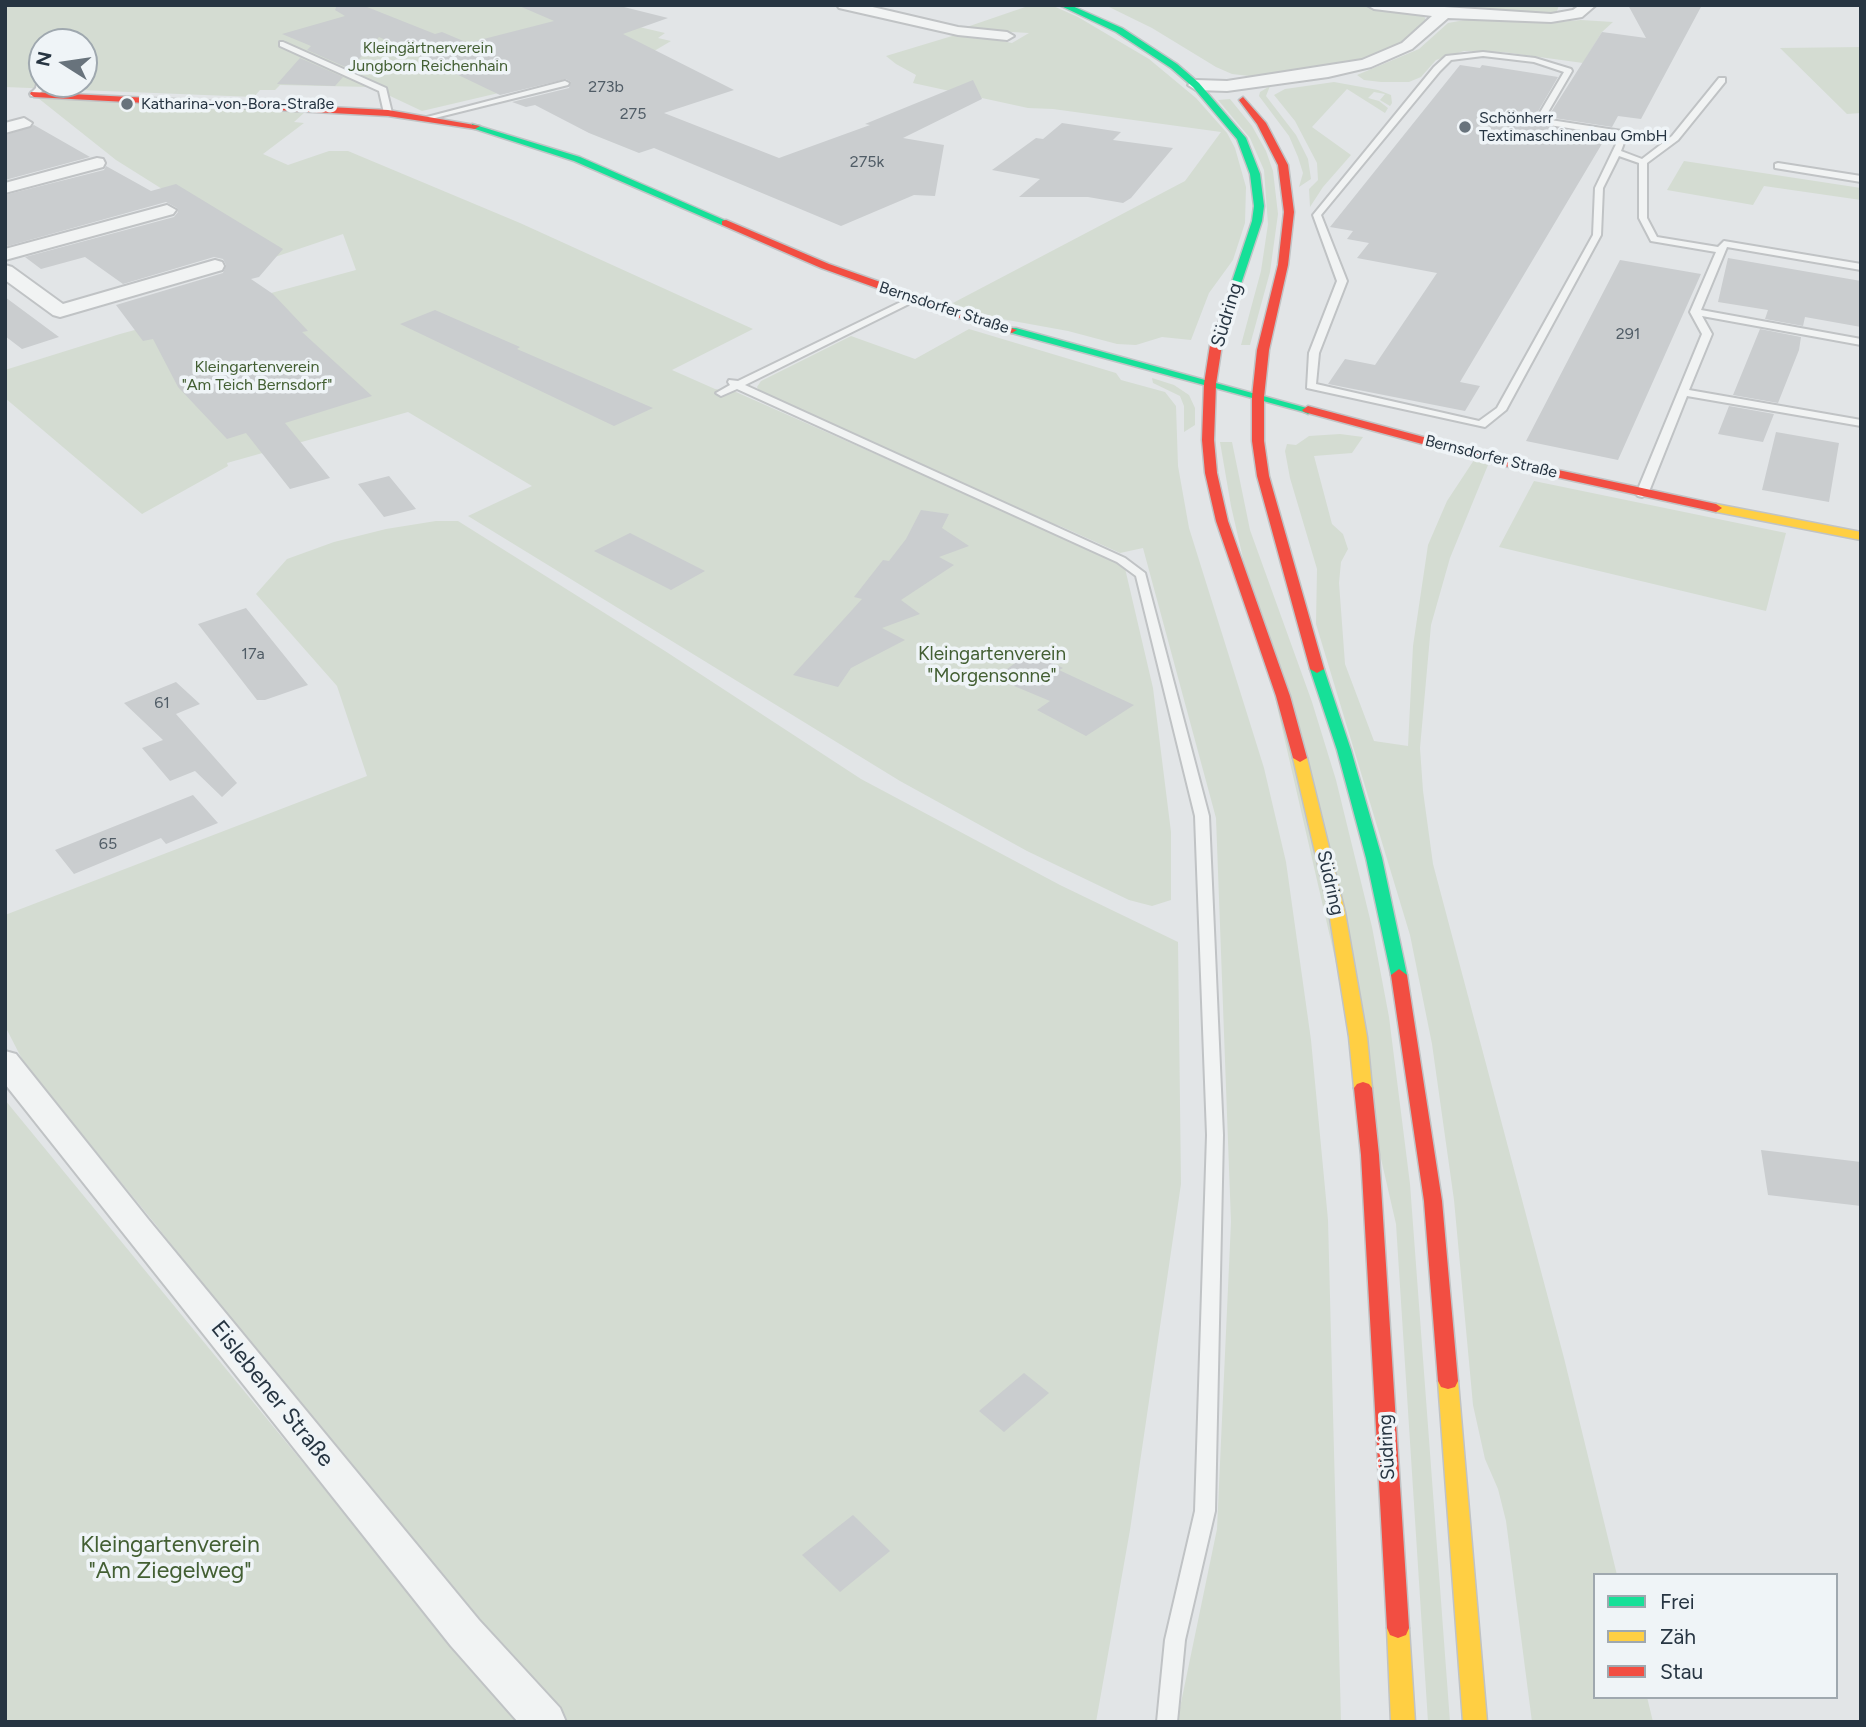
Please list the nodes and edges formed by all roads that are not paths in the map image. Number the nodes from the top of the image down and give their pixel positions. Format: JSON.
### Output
{"nodes":[{"id":1,"x":844,"y":5,"type":"edge"},
{"id":2,"x":1063,"y":5,"type":"edge"},
{"id":3,"x":1094,"y":5,"type":"edge"},
{"id":4,"x":1374,"y":5,"type":"edge"},
{"id":5,"x":1589,"y":5,"type":"edge"},
{"id":6,"x":1444,"y":13,"type":"junction"},
{"id":7,"x":1007,"y":36,"type":"dead end"},
{"id":8,"x":1169,"y":43,"type":"dead end"},
{"id":9,"x":283,"y":44,"type":"dead end"},
{"id":10,"x":1204,"y":66,"type":"dead end"},
{"id":11,"x":1722,"y":80,"type":"dead end"},
{"id":12,"x":565,"y":83,"type":"dead end"},
{"id":13,"x":1196,"y":85,"type":"junction"},
{"id":14,"x":1227,"y":86,"type":"junction"},
{"id":15,"x":98,"y":97,"type":"edge"},
{"id":16,"x":388,"y":113,"type":"junction"},
{"id":17,"x":431,"y":117,"type":"junction"},
{"id":18,"x":24,"y":123,"type":"dead end"},
{"id":19,"x":5,"y":128,"type":"edge"},
{"id":20,"x":1616,"y":152,"type":"junction"},
{"id":21,"x":1643,"y":162,"type":"junction"},
{"id":22,"x":97,"y":163,"type":"dead end"},
{"id":23,"x":1778,"y":166,"type":"dead end"},
{"id":24,"x":1861,"y":179,"type":"edge"},
{"id":25,"x":5,"y":188,"type":"edge"},
{"id":26,"x":167,"y":210,"type":"dead end"},
{"id":27,"x":1721,"y":250,"type":"junction"},
{"id":28,"x":5,"y":255,"type":"edge"},
{"id":29,"x":215,"y":266,"type":"dead end"},
{"id":30,"x":1861,"y":267,"type":"edge"},
{"id":31,"x":5,"y":271,"type":"edge"},
{"id":32,"x":914,"y":299,"type":"junction"},
{"id":33,"x":1695,"y":312,"type":"junction"},
{"id":34,"x":1861,"y":342,"type":"edge"},
{"id":35,"x":735,"y":384,"type":"junction"},
{"id":36,"x":1210,"y":384,"type":"junction"},
{"id":37,"x":1684,"y":392,"type":"junction"},
{"id":38,"x":721,"y":393,"type":"dead end"},
{"id":39,"x":1258,"y":397,"type":"junction"},
{"id":40,"x":1861,"y":424,"type":"edge"},
{"id":41,"x":1642,"y":494,"type":"junction"},
{"id":42,"x":1861,"y":536,"type":"edge"},
{"id":43,"x":5,"y":1062,"type":"edge"},
{"id":44,"x":545,"y":1722,"type":"edge"},
{"id":45,"x":1167,"y":1722,"type":"edge"},
{"id":46,"x":1403,"y":1722,"type":"edge"},
{"id":47,"x":1475,"y":1722,"type":"edge"}],
"edges":[{"from":1,"to":7,"type":"street"},
{"from":2,"to":13,"type":"main road","name":"Südring"},
{"from":3,"to":8,"type":"main road"},
{"from":4,"to":6,"type":"street"},
{"from":5,"to":6,"type":"street"},
{"from":6,"to":14,"type":"street"},
{"from":9,"to":16,"type":"lane"},
{"from":10,"to":14,"type":"main road"},
{"from":11,"to":21,"type":"lane"},
{"from":12,"to":17,"type":"lane"},
{"from":13,"to":14,"type":"street"},
{"from":13,"to":36,"type":"main road","name":"Südring"},
{"from":14,"to":39,"type":"main road"},
{"from":15,"to":16,"type":"main road","name":"Bernsdorfer Straße"},
{"from":16,"to":17,"type":"main road","name":"Bernsdorfer Straße"},
{"from":17,"to":32,"type":"main road","name":"Bernsdorfer Straße"},
{"from":18,"to":19,"type":"street"},
{"from":20,"to":20,"type":"lane"},
{"from":20,"to":21,"type":"lane"},
{"from":21,"to":27,"type":"lane"},
{"from":22,"to":25,"type":"street"},
{"from":23,"to":24,"type":"lane"},
{"from":26,"to":28,"type":"street"},
{"from":27,"to":30,"type":"lane"},
{"from":27,"to":33,"type":"lane"},
{"from":29,"to":31,"type":"street"},
{"from":32,"to":35,"type":"lane"},
{"from":32,"to":36,"type":"main road","name":"Bernsdorfer Straße"},
{"from":33,"to":34,"type":"lane"},
{"from":33,"to":37,"type":"lane"},
{"from":35,"to":38,"type":"lane"},
{"from":35,"to":45,"type":"lane"},
{"from":36,"to":39,"type":"main road","name":"Bernsdorfer Straße"},
{"from":36,"to":46,"type":"main road","name":"Südring"},
{"from":37,"to":40,"type":"lane"},
{"from":37,"to":41,"type":"lane"},
{"from":39,"to":41,"type":"main road","name":"Bernsdorfer Straße"},
{"from":39,"to":47,"type":"main road"},
{"from":41,"to":42,"type":"main road","name":"Bernsdorfer Straße"},
{"from":43,"to":44,"type":"street","name":"Eislebener Straße"}]}
